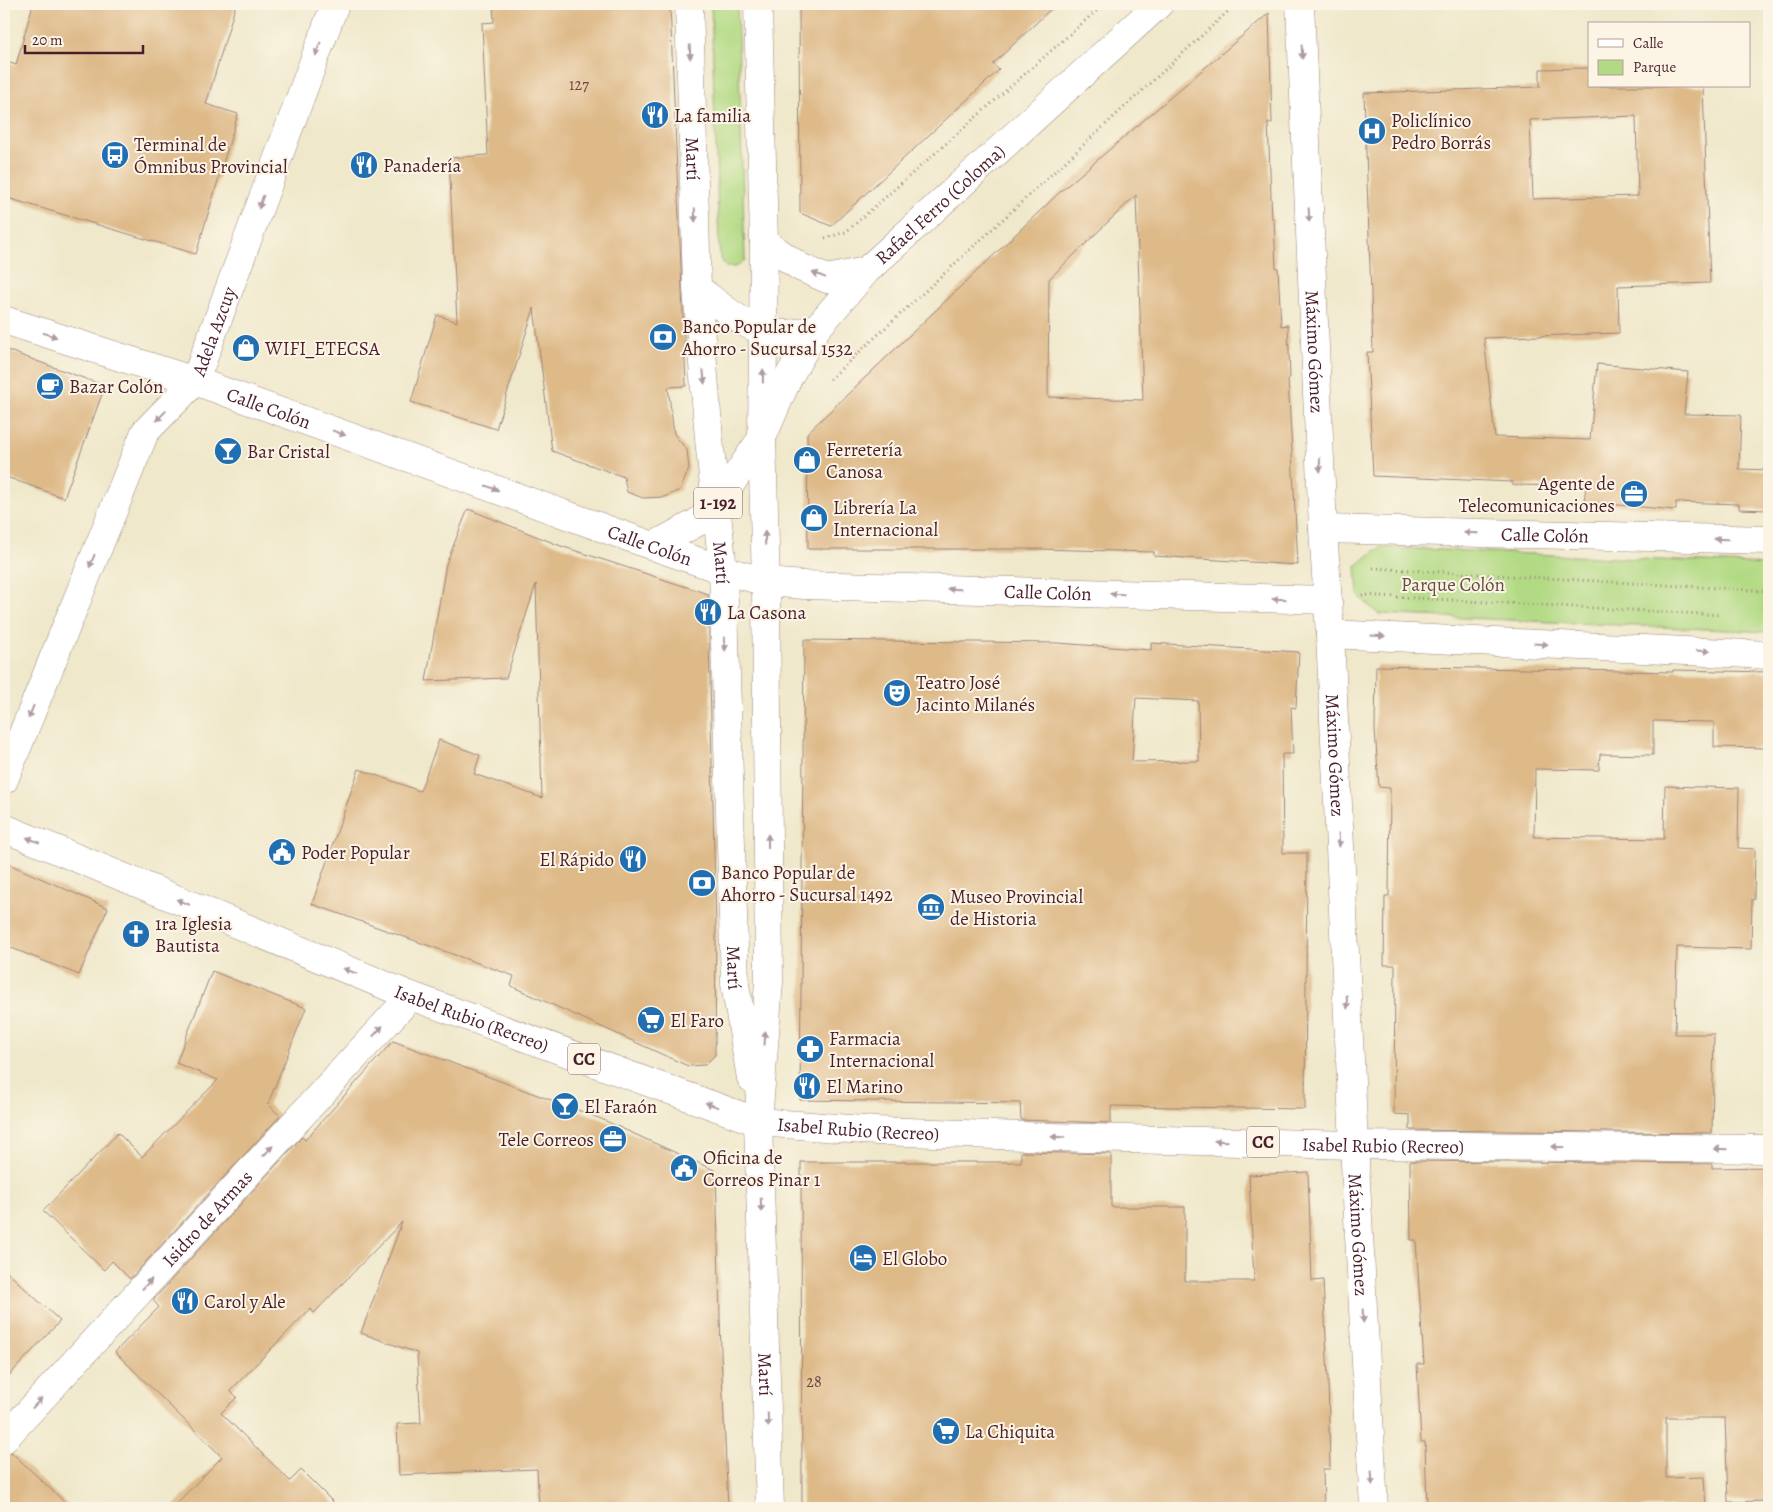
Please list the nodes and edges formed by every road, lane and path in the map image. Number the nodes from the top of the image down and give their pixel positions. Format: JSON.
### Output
{"nodes":[{"id":1,"x":335,"y":4,"type":"edge"},
{"id":2,"x":689,"y":4,"type":"edge"},
{"id":3,"x":758,"y":4,"type":"edge"},
{"id":4,"x":1104,"y":4,"type":"edge"},
{"id":5,"x":1159,"y":4,"type":"edge"},
{"id":6,"x":1236,"y":4,"type":"edge"},
{"id":7,"x":1300,"y":4,"type":"edge"},
{"id":8,"x":817,"y":234,"type":"dead end"},
{"id":9,"x":764,"y":242,"type":"junction"},
{"id":10,"x":866,"y":271,"type":"junction"},
{"id":11,"x":697,"y":288,"type":"junction"},
{"id":12,"x":4,"y":320,"type":"edge"},
{"id":13,"x":816,"y":329,"type":"junction"},
{"id":14,"x":764,"y":332,"type":"junction"},
{"id":15,"x":195,"y":381,"type":"junction"},
{"id":16,"x":824,"y":385,"type":"dead end"},
{"id":17,"x":762,"y":438,"type":"junction"},
{"id":18,"x":717,"y":504,"type":"junction"},
{"id":19,"x":1323,"y":529,"type":"junction"},
{"id":20,"x":1769,"y":540,"type":"edge"},
{"id":21,"x":653,"y":546,"type":"junction"},
{"id":22,"x":1365,"y":567,"type":"dead end"},
{"id":23,"x":723,"y":570,"type":"junction"},
{"id":24,"x":766,"y":582,"type":"junction"},
{"id":25,"x":1769,"y":591,"type":"edge"},
{"id":26,"x":1358,"y":595,"type":"dead end"},
{"id":27,"x":1328,"y":600,"type":"junction"},
{"id":28,"x":1720,"y":615,"type":"dead end"},
{"id":29,"x":1330,"y":634,"type":"junction"},
{"id":30,"x":1769,"y":654,"type":"edge"},
{"id":31,"x":4,"y":780,"type":"edge"},
{"id":32,"x":4,"y":828,"type":"edge"},
{"id":33,"x":411,"y":996,"type":"junction"},
{"id":34,"x":758,"y":1122,"type":"junction"},
{"id":35,"x":1354,"y":1145,"type":"junction"},
{"id":36,"x":1769,"y":1149,"type":"edge"},
{"id":37,"x":4,"y":1439,"type":"edge"},
{"id":38,"x":770,"y":1508,"type":"edge"},
{"id":39,"x":1374,"y":1508,"type":"edge"}],
"edges":[{"from":1,"to":15,"type":"main road","name":"Adela Azcuy","one_way":true},
{"from":2,"to":11,"type":"main road","name":"Martí","one_way":true},
{"from":3,"to":9,"type":"main road","name":"Martí"},
{"from":4,"to":8,"type":"path"},
{"from":5,"to":10,"type":"main road","name":"Rafael Ferro (Coloma)","number":"1-192"},
{"from":6,"to":16,"type":"path"},
{"from":7,"to":19,"type":"main road","name":"Máximo Gómez","one_way":true},
{"from":10,"to":9,"type":"main road","one_way":true},
{"from":9,"to":14,"type":"main road","name":"Martí"},
{"from":10,"to":13,"type":"main road","name":"Rafael Ferro (Coloma)","number":"1-192"},
{"from":11,"to":14,"type":"main road"},
{"from":11,"to":18,"type":"main road","name":"Martí","one_way":true},
{"from":12,"to":15,"type":"main road","name":"Calle Colón","one_way":true},
{"from":13,"to":14,"type":"main road"},
{"from":13,"to":17,"type":"main road","name":"Rafael Ferro (Coloma)","number":"1-192"},
{"from":17,"to":14,"type":"main road","name":"Martí","one_way":true},
{"from":15,"to":21,"type":"main road","name":"Calle Colón","one_way":true},
{"from":15,"to":31,"type":"main road","name":"Adela Azcuy","one_way":true},
{"from":17,"to":18,"type":"main road","number":"1-192"},
{"from":24,"to":17,"type":"main road","name":"Martí","one_way":true},
{"from":18,"to":21,"type":"main road","number":"1-192"},
{"from":18,"to":23,"type":"main road","name":"Martí"},
{"from":20,"to":19,"type":"main road","name":"Calle Colón","one_way":true},
{"from":19,"to":27,"type":"main road","name":"Máximo Gómez"},
{"from":21,"to":23,"type":"main road","name":"Calle Colón"},
{"from":22,"to":25,"type":"path"},
{"from":23,"to":24,"type":"main road","name":"Calle Colón"},
{"from":23,"to":34,"type":"main road","name":"Martí","one_way":true},
{"from":27,"to":24,"type":"main road","name":"Calle Colón","one_way":true},
{"from":34,"to":24,"type":"main road","name":"Martí","one_way":true},
{"from":26,"to":28,"type":"path"},
{"from":27,"to":29,"type":"main road","name":"Máximo Gómez"},
{"from":29,"to":30,"type":"main road","one_way":true},
{"from":29,"to":35,"type":"main road","name":"Máximo Gómez","one_way":true},
{"from":33,"to":32,"type":"main road","name":"Isabel Rubio (Recreo)","number":"CC","one_way":true},
{"from":34,"to":33,"type":"main road","name":"Isabel Rubio (Recreo)","number":"CC","one_way":true},
{"from":37,"to":33,"type":"main road","name":"Isidro de Armas","one_way":true},
{"from":35,"to":34,"type":"main road","name":"Isabel Rubio (Recreo)","number":"CC","one_way":true},
{"from":34,"to":38,"type":"main road","name":"Martí","one_way":true},
{"from":36,"to":35,"type":"main road","name":"Isabel Rubio (Recreo)","number":"CC","one_way":true},
{"from":35,"to":39,"type":"main road","name":"Máximo Gómez","one_way":true}]}
